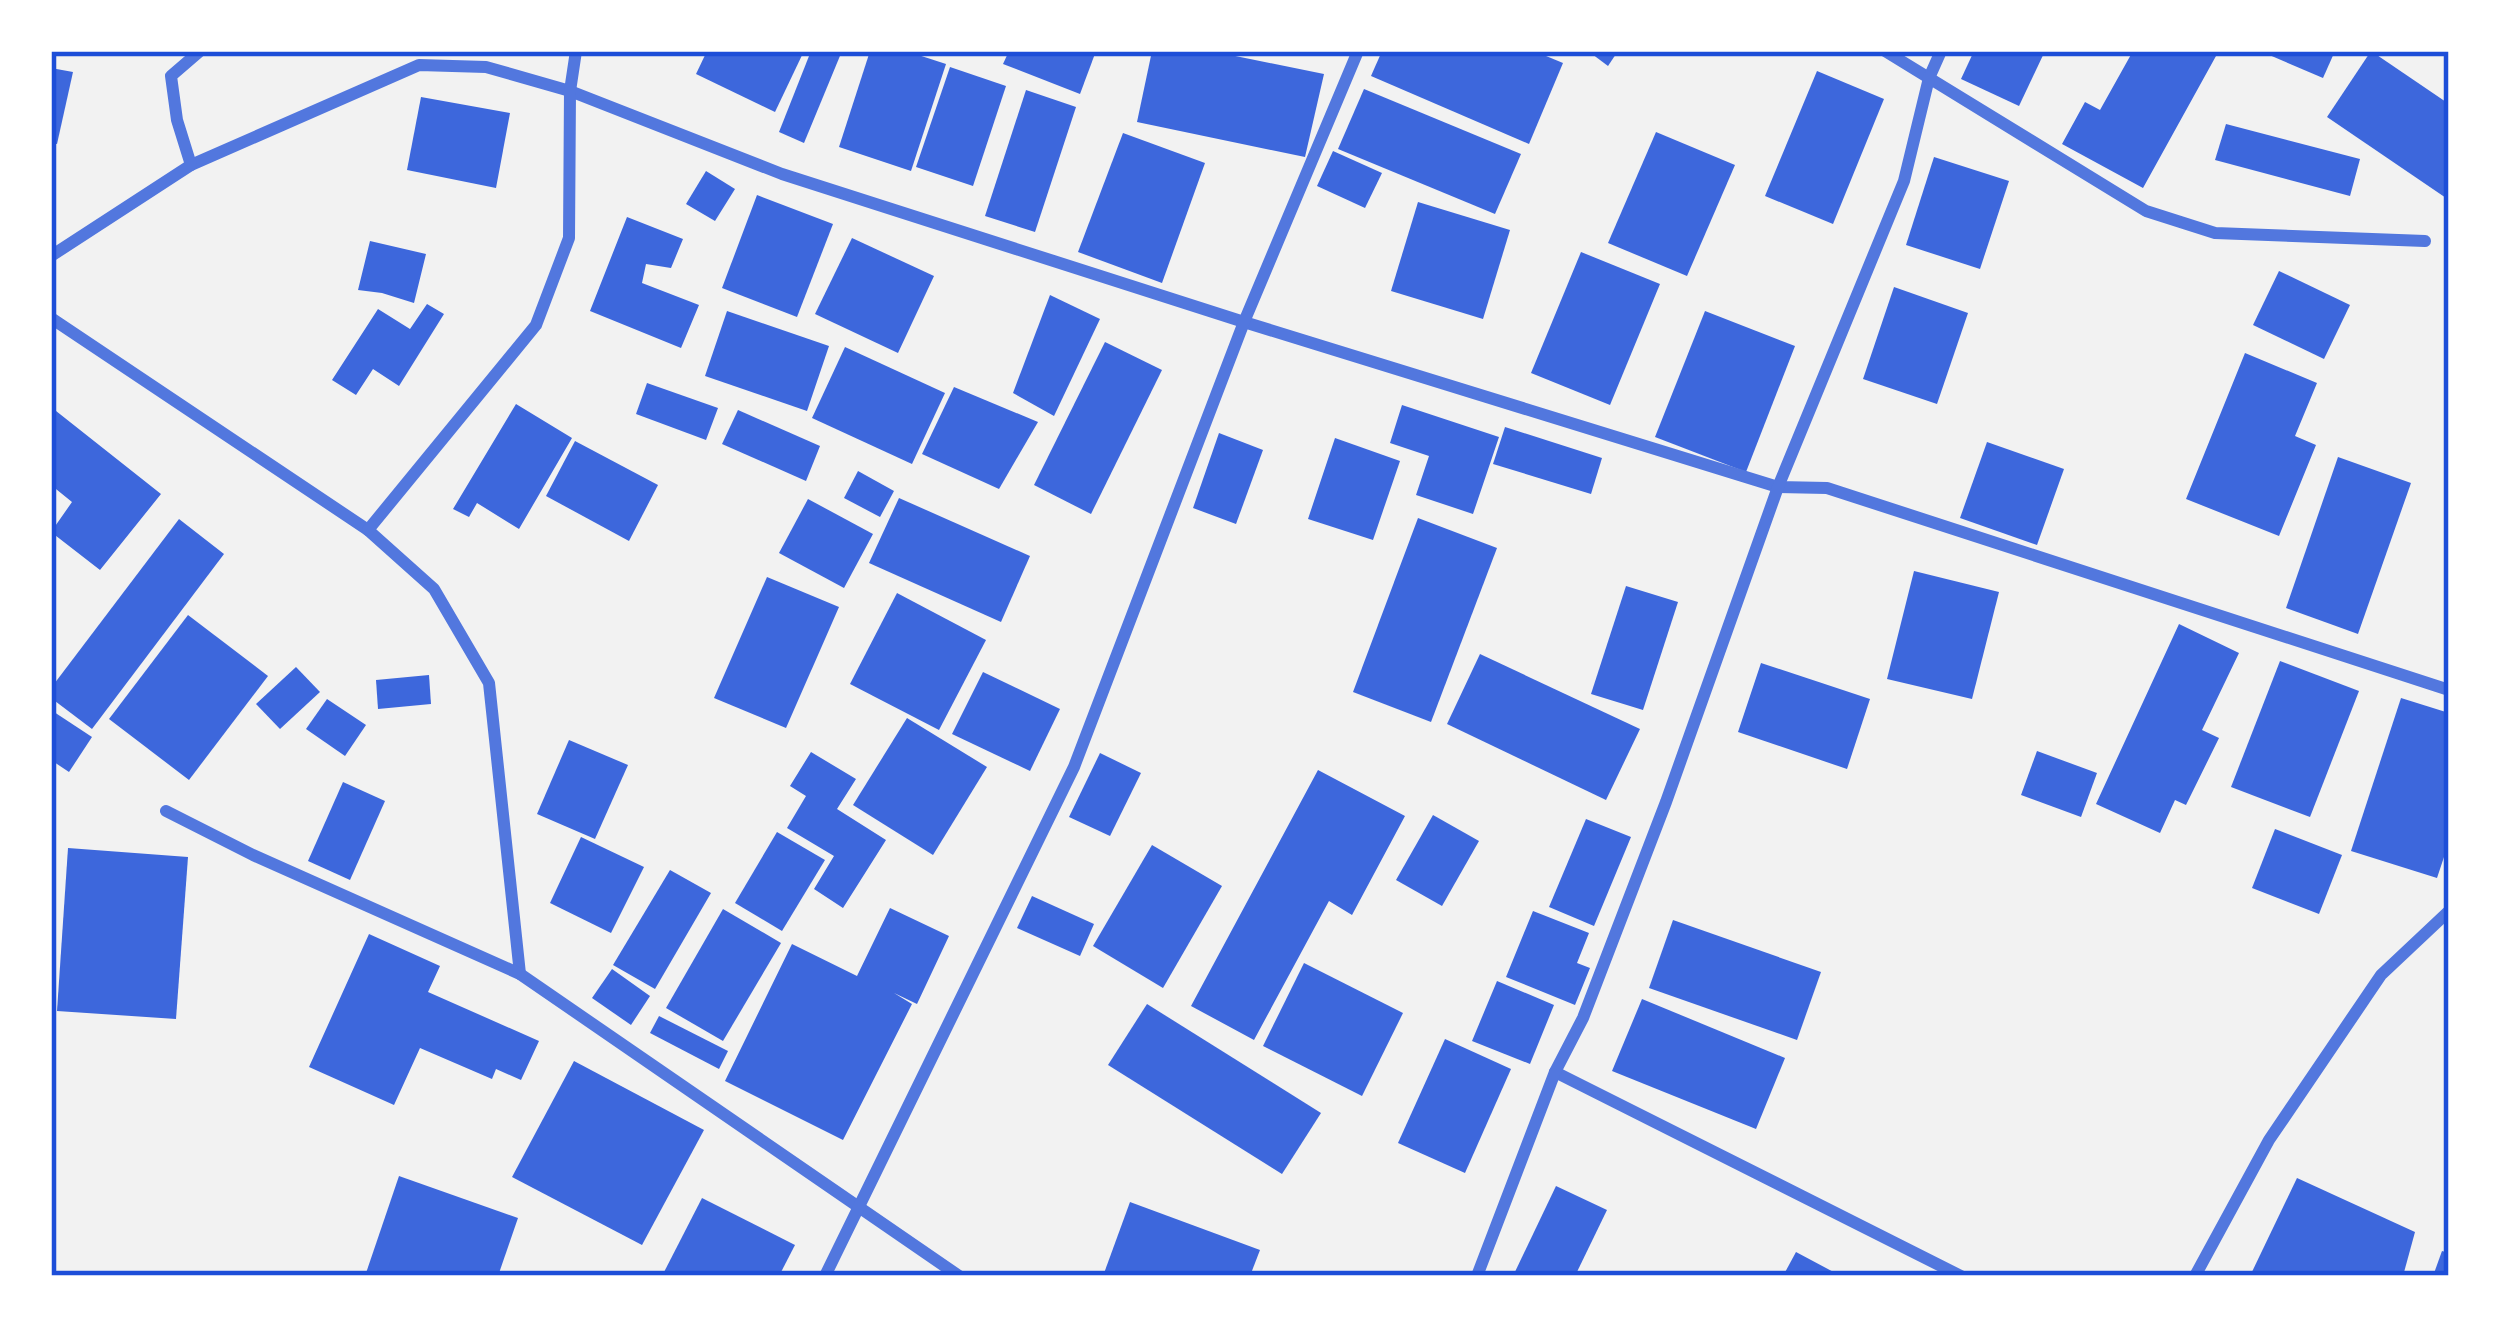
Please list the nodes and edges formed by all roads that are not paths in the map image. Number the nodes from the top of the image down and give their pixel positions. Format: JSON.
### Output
{"nodes":[{"id":1,"x":180,"y":51,"type":"edge"},
{"id":2,"x":200,"y":51,"type":"edge"},
{"id":3,"x":576,"y":51,"type":"edge"},
{"id":4,"x":1358,"y":51,"type":"edge"},
{"id":5,"x":1885,"y":51,"type":"edge"},
{"id":6,"x":1941,"y":51,"type":"edge"},
{"id":7,"x":171,"y":76,"type":"junction"},
{"id":8,"x":1929,"y":78,"type":"junction"},
{"id":9,"x":570,"y":91,"type":"junction"},
{"id":10,"x":191,"y":165,"type":"junction"},
{"id":11,"x":2425,"y":241,"type":"dead end"},
{"id":12,"x":51,"y":256,"type":"edge"},
{"id":13,"x":51,"y":318,"type":"edge"},
{"id":14,"x":1244,"y":322,"type":"junction"},
{"id":15,"x":1778,"y":487,"type":"junction"},
{"id":16,"x":368,"y":530,"type":"junction"},
{"id":17,"x":2449,"y":690,"type":"edge"},
{"id":18,"x":166,"y":811,"type":"dead end"},
{"id":19,"x":2449,"y":911,"type":"edge"},
{"id":20,"x":520,"y":974,"type":"junction"},
{"id":21,"x":1555,"y":1072,"type":"junction"},
{"id":22,"x":859,"y":1208,"type":"junction"},
{"id":23,"x":825,"y":1276,"type":"edge"},
{"id":24,"x":959,"y":1276,"type":"edge"},
{"id":25,"x":1477,"y":1276,"type":"edge"},
{"id":26,"x":1961,"y":1276,"type":"edge"},
{"id":27,"x":2195,"y":1276,"type":"edge"}],
"edges":[{"from":1,"to":7,"type":"street"},
{"from":2,"to":7,"type":"street"},
{"from":3,"to":9,"type":"street"},
{"from":4,"to":14,"type":"street"},
{"from":5,"to":8,"type":"street"},
{"from":6,"to":8,"type":"street"},
{"from":7,"to":10,"type":"street"},
{"from":8,"to":11,"type":"street"},
{"from":8,"to":15,"type":"street"},
{"from":9,"to":10,"type":"street"},
{"from":9,"to":14,"type":"street"},
{"from":9,"to":16,"type":"street"},
{"from":10,"to":12,"type":"street"},
{"from":13,"to":16,"type":"street"},
{"from":14,"to":15,"type":"street"},
{"from":14,"to":22,"type":"street"},
{"from":15,"to":17,"type":"street"},
{"from":15,"to":21,"type":"street"},
{"from":16,"to":20,"type":"street"},
{"from":18,"to":20,"type":"street"},
{"from":19,"to":27,"type":"street"},
{"from":20,"to":22,"type":"street"},
{"from":21,"to":25,"type":"street"},
{"from":21,"to":26,"type":"street"},
{"from":22,"to":23,"type":"street"},
{"from":22,"to":24,"type":"street"}]}
